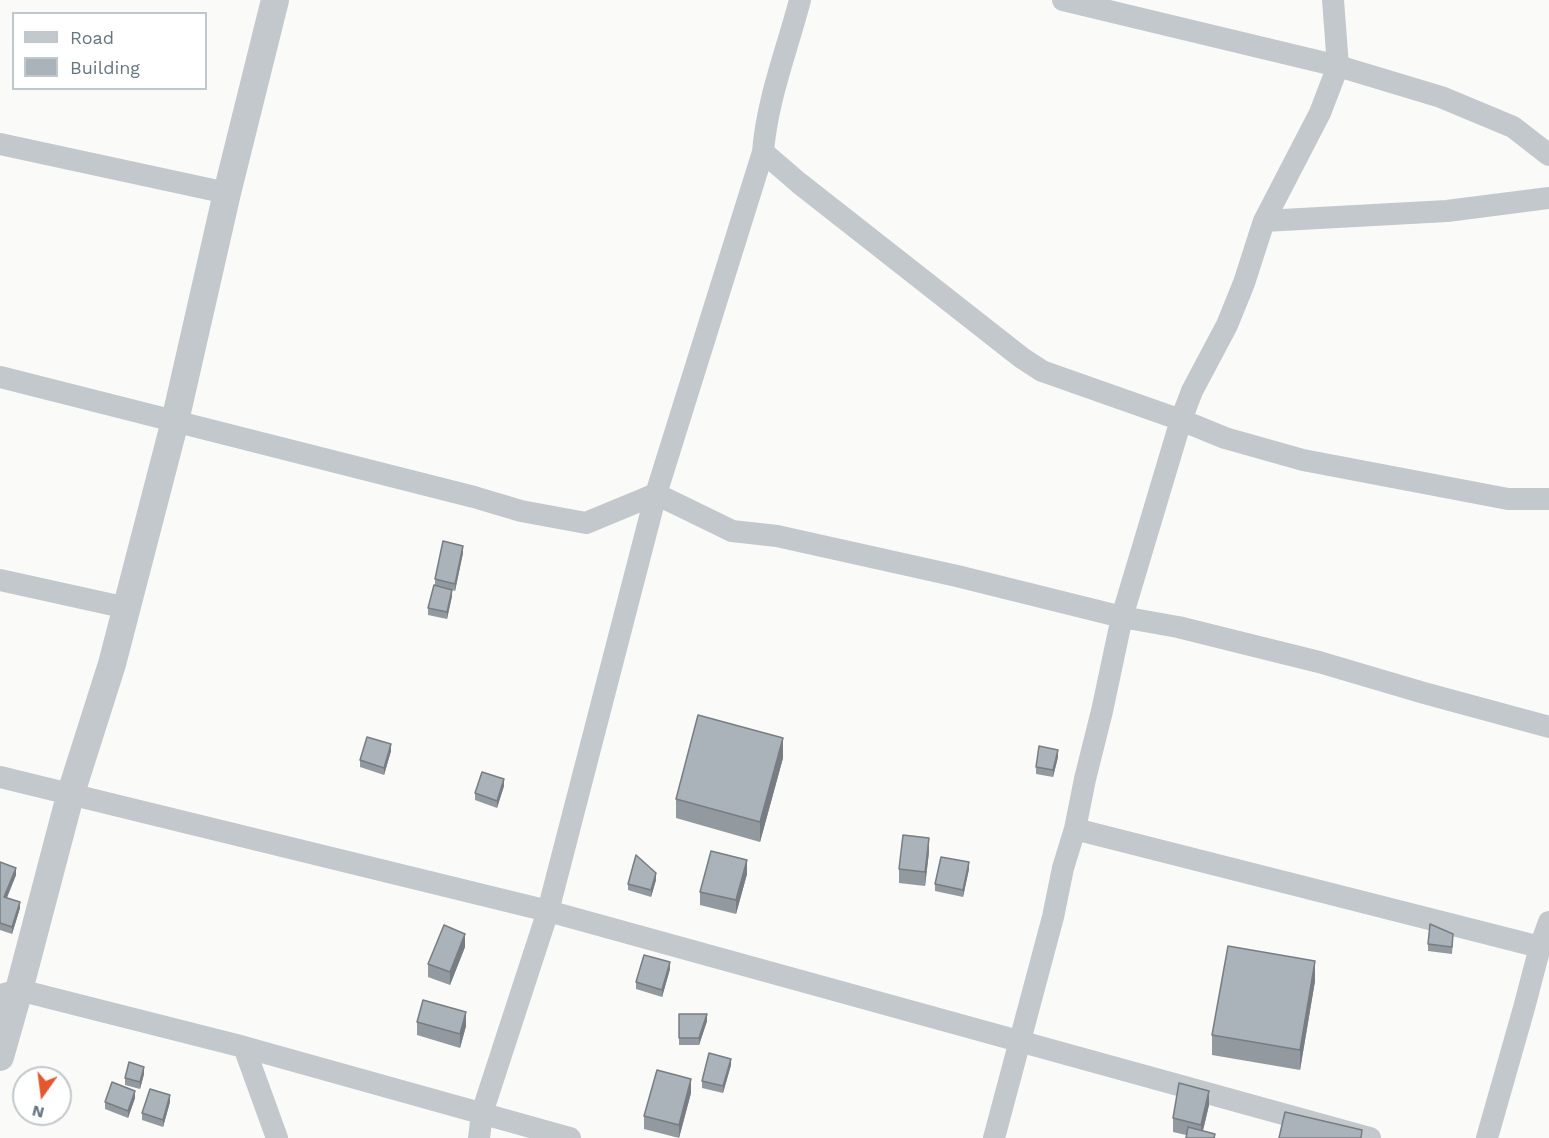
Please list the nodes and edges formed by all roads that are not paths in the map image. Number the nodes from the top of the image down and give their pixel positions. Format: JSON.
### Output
{"nodes":[{"id":1,"x":274,"y":0,"type":"edge"},
{"id":2,"x":800,"y":0,"type":"edge"},
{"id":3,"x":1063,"y":0,"type":"edge"},
{"id":4,"x":1333,"y":0,"type":"edge"},
{"id":5,"x":1338,"y":66,"type":"junction"},
{"id":6,"x":0,"y":144,"type":"edge"},
{"id":7,"x":763,"y":152,"type":"junction"},
{"id":8,"x":1549,"y":155,"type":"edge"},
{"id":9,"x":227,"y":193,"type":"junction"},
{"id":10,"x":1549,"y":198,"type":"edge"},
{"id":11,"x":1264,"y":221,"type":"junction"},
{"id":12,"x":0,"y":377,"type":"edge"},
{"id":13,"x":1181,"y":420,"type":"junction"},
{"id":14,"x":175,"y":421,"type":"junction"},
{"id":15,"x":656,"y":495,"type":"junction"},
{"id":16,"x":1549,"y":499,"type":"edge"},
{"id":17,"x":0,"y":580,"type":"edge"},
{"id":18,"x":127,"y":608,"type":"junction"},
{"id":19,"x":1122,"y":617,"type":"junction"},
{"id":20,"x":1549,"y":727,"type":"edge"},
{"id":21,"x":0,"y":777,"type":"edge"},
{"id":22,"x":70,"y":796,"type":"junction"},
{"id":23,"x":1076,"y":830,"type":"junction"},
{"id":24,"x":548,"y":911,"type":"junction"},
{"id":25,"x":1549,"y":922,"type":"edge"},
{"id":26,"x":1540,"y":947,"type":"junction"},
{"id":27,"x":10,"y":992,"type":"edge"},
{"id":28,"x":1020,"y":1042,"type":"junction"},
{"id":29,"x":244,"y":1047,"type":"junction"},
{"id":30,"x":0,"y":1057,"type":"edge"},
{"id":31,"x":482,"y":1113,"type":"junction"},
{"id":32,"x":277,"y":1138,"type":"edge"},
{"id":33,"x":479,"y":1138,"type":"edge"},
{"id":34,"x":570,"y":1138,"type":"edge"},
{"id":35,"x":994,"y":1138,"type":"edge"},
{"id":36,"x":1370,"y":1138,"type":"edge"},
{"id":37,"x":1486,"y":1138,"type":"edge"}],
"edges":[{"from":1,"to":9,"type":"street"},
{"from":2,"to":7,"type":"street"},
{"from":3,"to":5,"type":"street"},
{"from":4,"to":5,"type":"street"},
{"from":5,"to":8,"type":"street"},
{"from":5,"to":11,"type":"street"},
{"from":6,"to":9,"type":"street"},
{"from":7,"to":13,"type":"street"},
{"from":7,"to":15,"type":"street"},
{"from":9,"to":14,"type":"street"},
{"from":10,"to":11,"type":"street"},
{"from":11,"to":13,"type":"street"},
{"from":12,"to":14,"type":"street"},
{"from":13,"to":16,"type":"street"},
{"from":13,"to":19,"type":"street"},
{"from":14,"to":15,"type":"street"},
{"from":14,"to":18,"type":"street"},
{"from":15,"to":19,"type":"street"},
{"from":15,"to":24,"type":"street"},
{"from":17,"to":18,"type":"street"},
{"from":18,"to":22,"type":"street"},
{"from":19,"to":20,"type":"street"},
{"from":19,"to":23,"type":"street"},
{"from":21,"to":22,"type":"street"},
{"from":22,"to":24,"type":"street"},
{"from":22,"to":27,"type":"street"},
{"from":23,"to":26,"type":"street"},
{"from":23,"to":28,"type":"street"},
{"from":24,"to":28,"type":"street"},
{"from":24,"to":31,"type":"street"},
{"from":25,"to":26,"type":"street"},
{"from":26,"to":37,"type":"street"},
{"from":27,"to":29,"type":"street"},
{"from":27,"to":30,"type":"street"},
{"from":28,"to":35,"type":"street"},
{"from":28,"to":36,"type":"street"},
{"from":29,"to":31,"type":"street"},
{"from":29,"to":32,"type":"street"},
{"from":31,"to":33,"type":"street"},
{"from":31,"to":34,"type":"street"}]}
